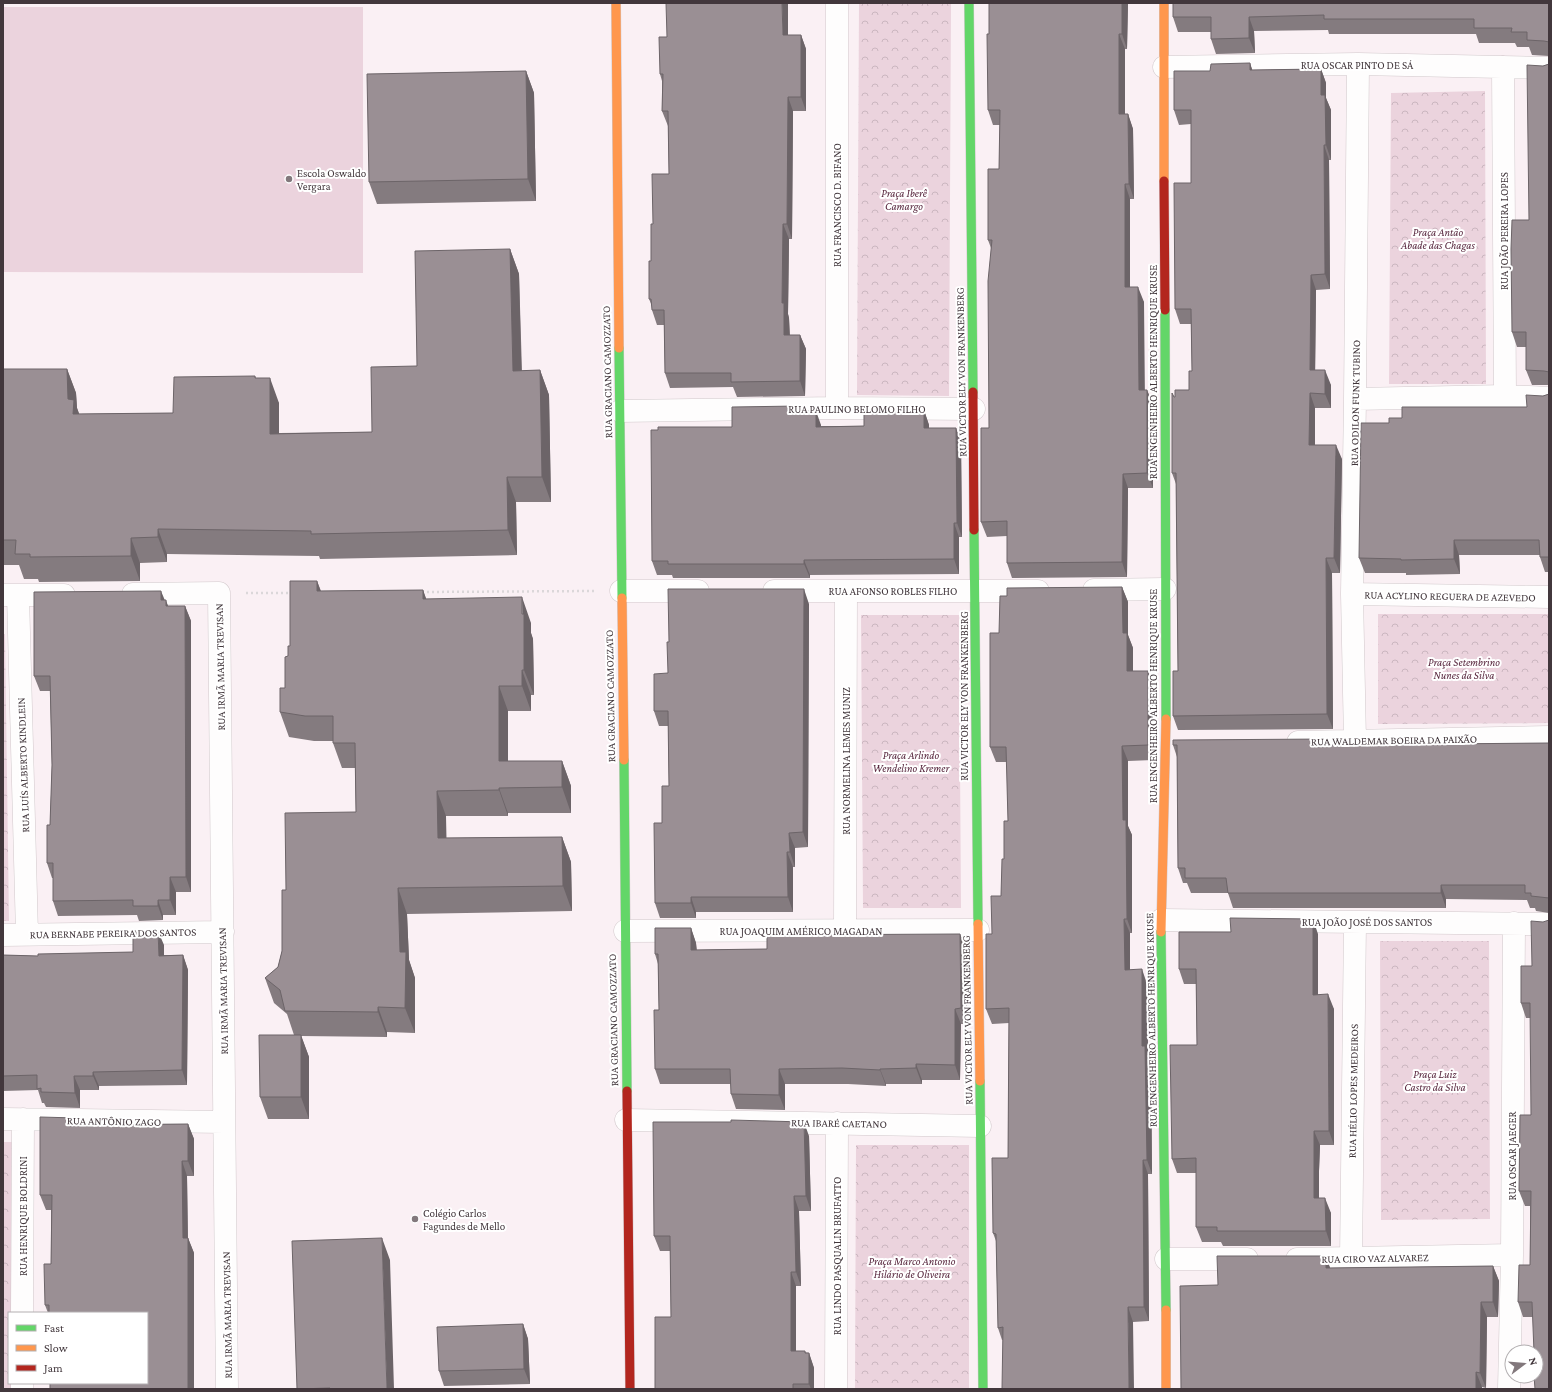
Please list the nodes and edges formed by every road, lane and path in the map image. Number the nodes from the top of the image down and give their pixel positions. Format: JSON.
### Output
{"nodes":[{"id":1,"x":616,"y":3,"type":"edge"},
{"id":2,"x":837,"y":3,"type":"edge"},
{"id":3,"x":969,"y":3,"type":"edge"},
{"id":4,"x":1164,"y":3,"type":"edge"},
{"id":5,"x":1358,"y":64,"type":"junction"},
{"id":6,"x":1503,"y":66,"type":"junction"},
{"id":7,"x":1164,"y":67,"type":"junction"},
{"id":8,"x":1549,"y":68,"type":"edge"},
{"id":9,"x":1505,"y":396,"type":"junction"},
{"id":10,"x":1549,"y":398,"type":"edge"},
{"id":11,"x":1356,"y":399,"type":"junction"},
{"id":12,"x":837,"y":408,"type":"junction"},
{"id":13,"x":974,"y":409,"type":"junction"},
{"id":14,"x":620,"y":412,"type":"junction"},
{"id":15,"x":1165,"y":589,"type":"junction"},
{"id":16,"x":1054,"y":590,"type":"edge"},
{"id":17,"x":1078,"y":590,"type":"edge"},
{"id":18,"x":621,"y":591,"type":"junction"},
{"id":19,"x":714,"y":591,"type":"edge"},
{"id":20,"x":753,"y":591,"type":"edge"},
{"id":21,"x":846,"y":591,"type":"junction"},
{"id":22,"x":298,"y":592,"type":"edge"},
{"id":23,"x":416,"y":592,"type":"edge"},
{"id":24,"x":975,"y":592,"type":"junction"},
{"id":25,"x":219,"y":593,"type":"junction"},
{"id":26,"x":80,"y":594,"type":"edge"},
{"id":27,"x":111,"y":594,"type":"edge"},
{"id":28,"x":1352,"y":594,"type":"junction"},
{"id":29,"x":11,"y":595,"type":"edge"},
{"id":30,"x":1549,"y":597,"type":"edge"},
{"id":31,"x":1549,"y":737,"type":"edge"},
{"id":32,"x":1355,"y":741,"type":"junction"},
{"id":33,"x":1276,"y":742,"type":"edge"},
{"id":34,"x":1161,"y":920,"type":"junction"},
{"id":35,"x":1355,"y":923,"type":"junction"},
{"id":36,"x":1514,"y":923,"type":"junction"},
{"id":37,"x":1549,"y":924,"type":"edge"},
{"id":38,"x":845,"y":930,"type":"junction"},
{"id":39,"x":978,"y":930,"type":"junction"},
{"id":40,"x":624,"y":931,"type":"junction"},
{"id":41,"x":223,"y":932,"type":"junction"},
{"id":42,"x":3,"y":934,"type":"edge"},
{"id":43,"x":27,"y":934,"type":"junction"},
{"id":44,"x":13,"y":1119,"type":"edge"},
{"id":45,"x":626,"y":1120,"type":"junction"},
{"id":46,"x":224,"y":1122,"type":"junction"},
{"id":47,"x":837,"y":1123,"type":"junction"},
{"id":48,"x":980,"y":1126,"type":"junction"},
{"id":49,"x":1512,"y":1255,"type":"junction"},
{"id":50,"x":1351,"y":1258,"type":"junction"},
{"id":51,"x":1166,"y":1260,"type":"junction"},
{"id":52,"x":22,"y":1312,"type":"edge"},
{"id":53,"x":227,"y":1389,"type":"edge"},
{"id":54,"x":630,"y":1389,"type":"edge"},
{"id":55,"x":836,"y":1389,"type":"edge"},
{"id":56,"x":983,"y":1389,"type":"edge"},
{"id":57,"x":1166,"y":1389,"type":"edge"},
{"id":58,"x":1509,"y":1389,"type":"edge"}],
"edges":[{"from":1,"to":14,"type":"street","name":"RUA GRACIANO CAMOZZATO"},
{"from":2,"to":12,"type":"street","name":"RUA FRANCISCO D. BIFANO"},
{"from":3,"to":13,"type":"street","name":"RUA VICTOR ELY VON FRANKENBERG"},
{"from":4,"to":7,"type":"street","name":"RUA ENGENHEIRO ALBERTO HENRIQUE KRUSE"},
{"from":5,"to":6,"type":"street","name":"RUA OSCAR PINTO DE SÁ"},
{"from":5,"to":7,"type":"street","name":"RUA OSCAR PINTO DE SÁ"},
{"from":5,"to":11,"type":"street","name":"RUA ODILON FUNK TUBINO"},
{"from":6,"to":8,"type":"street","name":"RUA OSCAR PINTO DE SÁ"},
{"from":6,"to":9,"type":"street","name":"RUA JOÃO PEREIRA LOPES"},
{"from":7,"to":15,"type":"street","name":"RUA ENGENHEIRO ALBERTO HENRIQUE KRUSE"},
{"from":9,"to":10,"type":"street"},
{"from":9,"to":11,"type":"street"},
{"from":11,"to":28,"type":"street","name":"RUA ODILON FUNK TUBINO"},
{"from":12,"to":13,"type":"street","name":"RUA PAULINO BELOMO FILHO"},
{"from":12,"to":14,"type":"street","name":"RUA PAULINO BELOMO FILHO"},
{"from":13,"to":24,"type":"street","name":"RUA VICTOR ELY VON FRANKENBERG"},
{"from":14,"to":18,"type":"street","name":"RUA GRACIANO CAMOZZATO"},
{"from":15,"to":17,"type":"street"},
{"from":15,"to":34,"type":"street","name":"RUA ENGENHEIRO ALBERTO HENRIQUE KRUSE"},
{"from":16,"to":24,"type":"street","name":"RUA AFONSO ROBLES FILHO"},
{"from":18,"to":19,"type":"street"},
{"from":18,"to":23,"type":"path"},
{"from":18,"to":40,"type":"street","name":"RUA GRACIANO CAMOZZATO"},
{"from":20,"to":21,"type":"street","name":"RUA AFONSO ROBLES FILHO"},
{"from":21,"to":24,"type":"street","name":"RUA AFONSO ROBLES FILHO"},
{"from":21,"to":38,"type":"street","name":"RUA NORMELINA LEMES MUNIZ"},
{"from":22,"to":25,"type":"path"},
{"from":24,"to":39,"type":"street","name":"RUA VICTOR ELY VON FRANKENBERG"},
{"from":25,"to":27,"type":"street"},
{"from":25,"to":41,"type":"street","name":"RUA IRMÃ MARIA TREVISAN"},
{"from":26,"to":29,"type":"street"},
{"from":28,"to":30,"type":"street","name":"RUA ACYLINO REGUERA DE AZEVEDO"},
{"from":28,"to":32,"type":"street","name":"RUA ODILON FUNK TUBINO"},
{"from":29,"to":43,"type":"street","name":"RUA LUÍS ALBERTO KINDLEIN"},
{"from":31,"to":32,"type":"street","name":"RUA WALDEMAR BOEIRA DA PAIXÃO"},
{"from":32,"to":33,"type":"street","name":"RUA WALDEMAR BOEIRA DA PAIXÃO"},
{"from":34,"to":35,"type":"street","name":"RUA JOÃO JOSÉ DOS SANTOS"},
{"from":34,"to":51,"type":"street","name":"RUA ENGENHEIRO ALBERTO HENRIQUE KRUSE"},
{"from":35,"to":36,"type":"street","name":"RUA JOÃO JOSÉ DOS SANTOS"},
{"from":35,"to":50,"type":"street","name":"RUA HÉLIO LOPES MEDEIROS"},
{"from":36,"to":37,"type":"street","name":"RUA JOÃO JOSÉ DOS SANTOS"},
{"from":36,"to":49,"type":"street","name":"RUA OSCAR JAEGER"},
{"from":38,"to":39,"type":"street","name":"RUA JOAQUIM AMÉRICO MAGADAN"},
{"from":38,"to":40,"type":"street","name":"RUA JOAQUIM AMÉRICO MAGADAN"},
{"from":39,"to":48,"type":"street","name":"RUA VICTOR ELY VON FRANKENBERG"},
{"from":40,"to":45,"type":"street","name":"RUA GRACIANO CAMOZZATO"},
{"from":41,"to":43,"type":"street","name":"RUA BERNABE PEREIRA DOS SANTOS"},
{"from":41,"to":46,"type":"street","name":"RUA IRMÃ MARIA TREVISAN"},
{"from":42,"to":43,"type":"street","name":"RUA BERNABE PEREIRA DOS SANTOS"},
{"from":44,"to":46,"type":"street","name":"RUA ANTÔNIO ZAGO"},
{"from":44,"to":52,"type":"street","name":"RUA HENRIQUE BOLDRINI"},
{"from":45,"to":47,"type":"street","name":"RUA IBARÉ CAETANO"},
{"from":45,"to":54,"type":"street","name":"RUA GRACIANO CAMOZZATO"},
{"from":46,"to":53,"type":"street","name":"RUA IRMÃ MARIA TREVISAN"},
{"from":47,"to":48,"type":"street","name":"RUA IBARÉ CAETANO"},
{"from":47,"to":55,"type":"street","name":"RUA LINDO PASQUALIN BRUFATTO"},
{"from":48,"to":56,"type":"street","name":"RUA VICTOR ELY VON FRANKENBERG"},
{"from":49,"to":50,"type":"street","name":"RUA CIRO VAZ ALVAREZ"},
{"from":49,"to":58,"type":"street","name":"RUA OSCAR JAEGER"},
{"from":50,"to":51,"type":"street","name":"RUA CIRO VAZ ALVAREZ"},
{"from":51,"to":57,"type":"street","name":"RUA ENGENHEIRO ALBERTO HENRIQUE KRUSE"}]}
